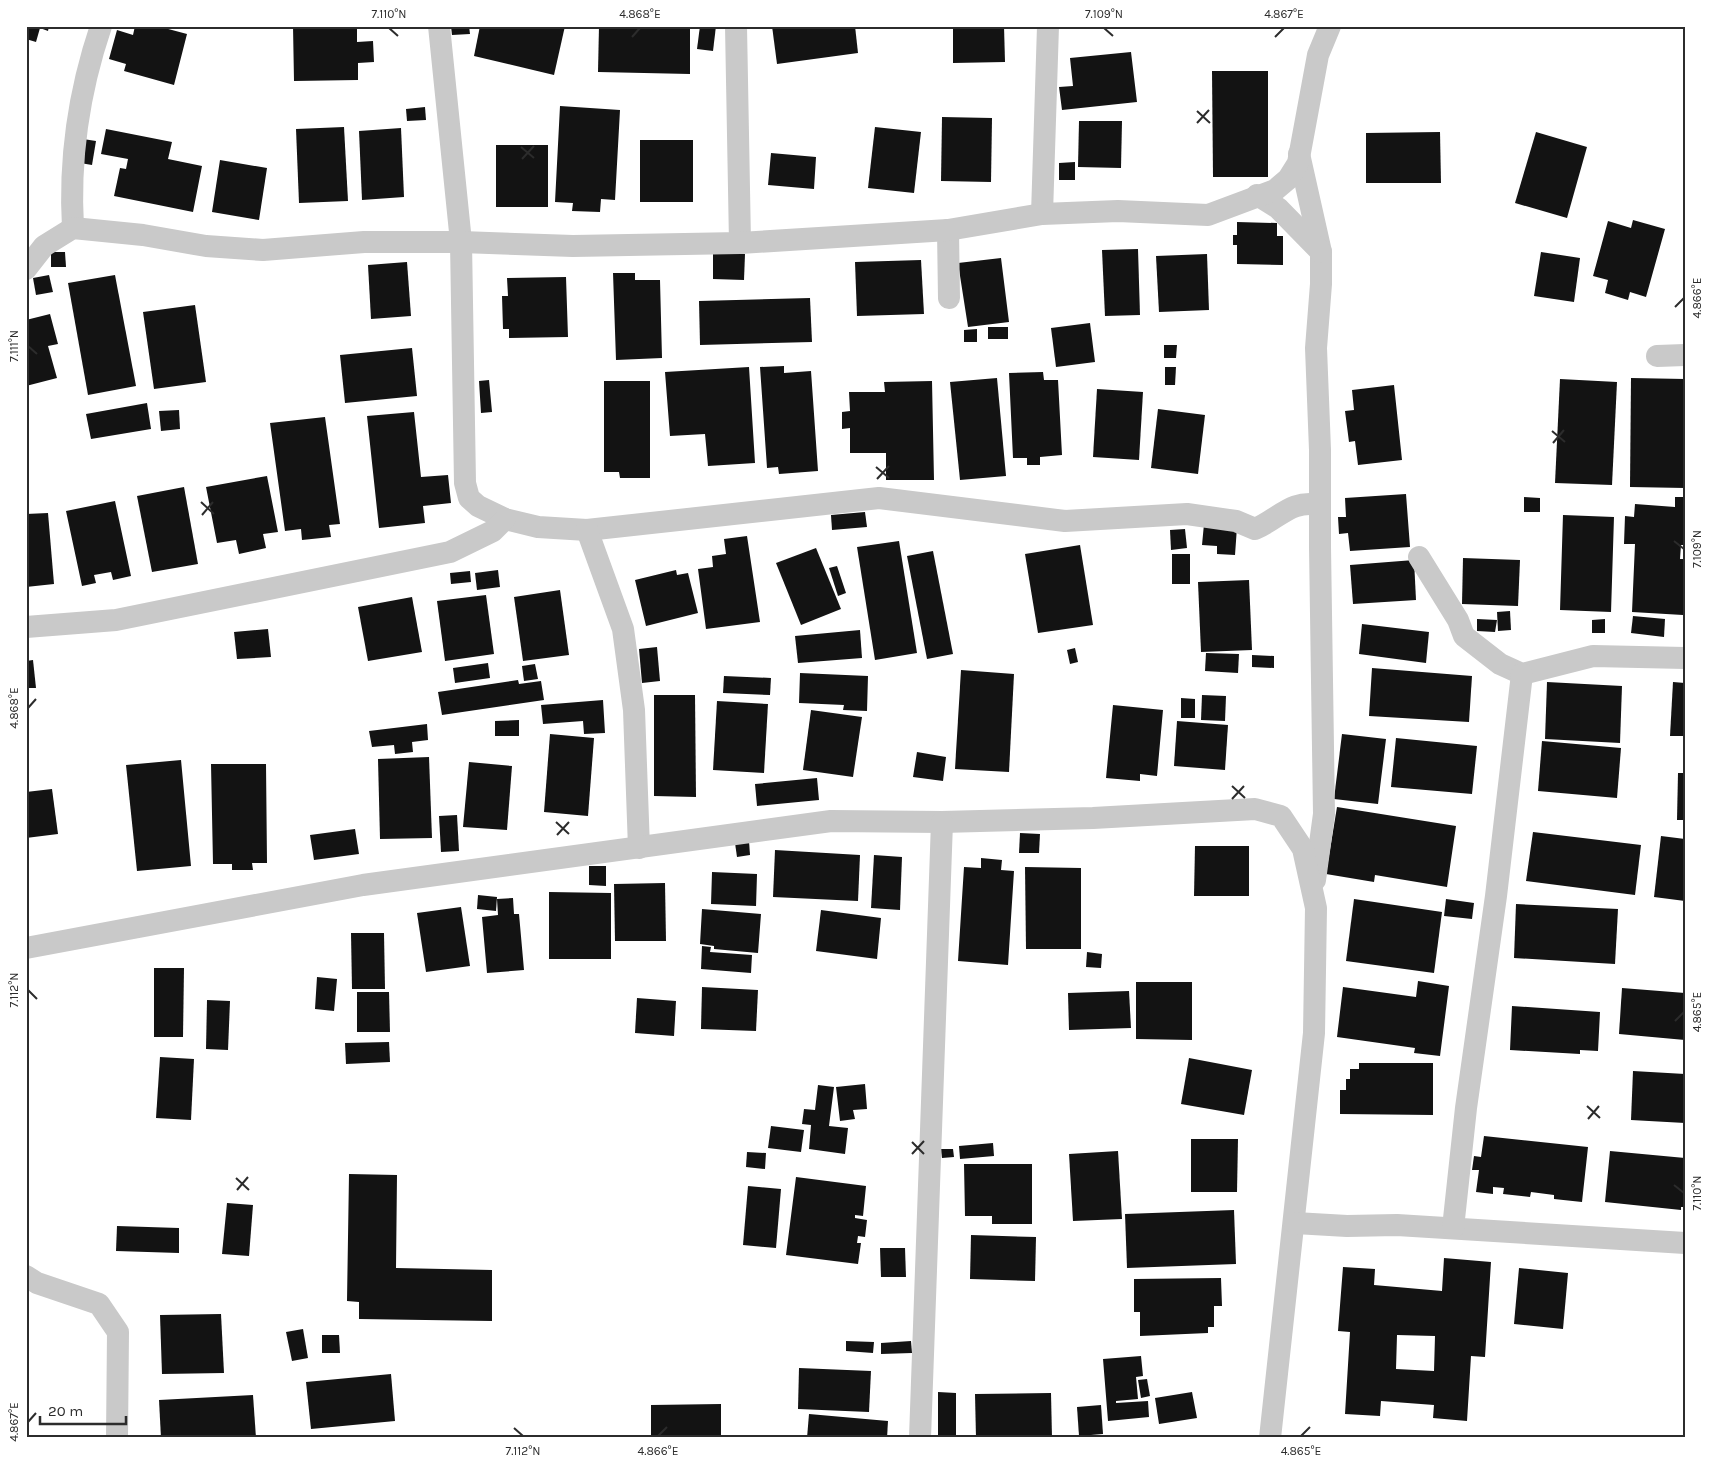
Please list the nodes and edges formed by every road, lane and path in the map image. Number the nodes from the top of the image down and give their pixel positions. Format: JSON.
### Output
{"nodes":[{"id":1,"x":101,"y":26,"type":"edge"},
{"id":2,"x":439,"y":26,"type":"edge"},
{"id":3,"x":736,"y":26,"type":"edge"},
{"id":4,"x":1048,"y":26,"type":"edge"},
{"id":5,"x":1330,"y":26,"type":"edge"},
{"id":6,"x":1299,"y":154,"type":"junction"},
{"id":7,"x":1257,"y":195,"type":"junction"},
{"id":8,"x":1042,"y":214,"type":"junction"},
{"id":9,"x":73,"y":228,"type":"junction"},
{"id":10,"x":948,"y":230,"type":"junction"},
{"id":11,"x":461,"y":242,"type":"junction"},
{"id":12,"x":740,"y":243,"type":"junction"},
{"id":13,"x":1321,"y":252,"type":"junction"},
{"id":14,"x":26,"y":270,"type":"edge"},
{"id":15,"x":949,"y":298,"type":"dead end"},
{"id":16,"x":1685,"y":355,"type":"edge"},
{"id":17,"x":1657,"y":356,"type":"dead end"},
{"id":18,"x":1320,"y":505,"type":"junction"},
{"id":19,"x":505,"y":519,"type":"junction"},
{"id":20,"x":587,"y":530,"type":"junction"},
{"id":21,"x":1419,"y":557,"type":"dead end"},
{"id":22,"x":26,"y":627,"type":"edge"},
{"id":23,"x":1685,"y":658,"type":"edge"},
{"id":24,"x":1522,"y":674,"type":"junction"},
{"id":25,"x":942,"y":822,"type":"junction"},
{"id":26,"x":639,"y":848,"type":"junction"},
{"id":27,"x":1313,"y":895,"type":"junction"},
{"id":28,"x":26,"y":948,"type":"edge"},
{"id":29,"x":1295,"y":1224,"type":"junction"},
{"id":30,"x":1453,"y":1228,"type":"junction"},
{"id":31,"x":1685,"y":1243,"type":"edge"},
{"id":32,"x":30,"y":1283,"type":"edge"},
{"id":33,"x":117,"y":1438,"type":"edge"},
{"id":34,"x":920,"y":1438,"type":"edge"},
{"id":35,"x":1270,"y":1438,"type":"edge"}],
"edges":[{"from":1,"to":9,"type":"street"},
{"from":2,"to":11,"type":"street"},
{"from":3,"to":12,"type":"street"},
{"from":4,"to":8,"type":"street"},
{"from":5,"to":6,"type":"street"},
{"from":6,"to":7,"type":"street"},
{"from":6,"to":13,"type":"street"},
{"from":7,"to":8,"type":"street"},
{"from":7,"to":13,"type":"street"},
{"from":8,"to":10,"type":"street"},
{"from":9,"to":11,"type":"street"},
{"from":9,"to":14,"type":"street"},
{"from":10,"to":12,"type":"street"},
{"from":10,"to":15,"type":"street"},
{"from":11,"to":12,"type":"street"},
{"from":11,"to":19,"type":"street"},
{"from":13,"to":18,"type":"street"},
{"from":16,"to":17,"type":"street"},
{"from":18,"to":20,"type":"street"},
{"from":18,"to":27,"type":"street"},
{"from":19,"to":20,"type":"street"},
{"from":19,"to":22,"type":"street"},
{"from":20,"to":26,"type":"street"},
{"from":21,"to":24,"type":"street"},
{"from":23,"to":24,"type":"street"},
{"from":24,"to":30,"type":"street"},
{"from":25,"to":26,"type":"street"},
{"from":25,"to":27,"type":"street"},
{"from":25,"to":34,"type":"street"},
{"from":26,"to":28,"type":"street"},
{"from":27,"to":29,"type":"street"},
{"from":29,"to":30,"type":"street"},
{"from":29,"to":35,"type":"street"},
{"from":30,"to":31,"type":"street"},
{"from":32,"to":33,"type":"street"}]}
